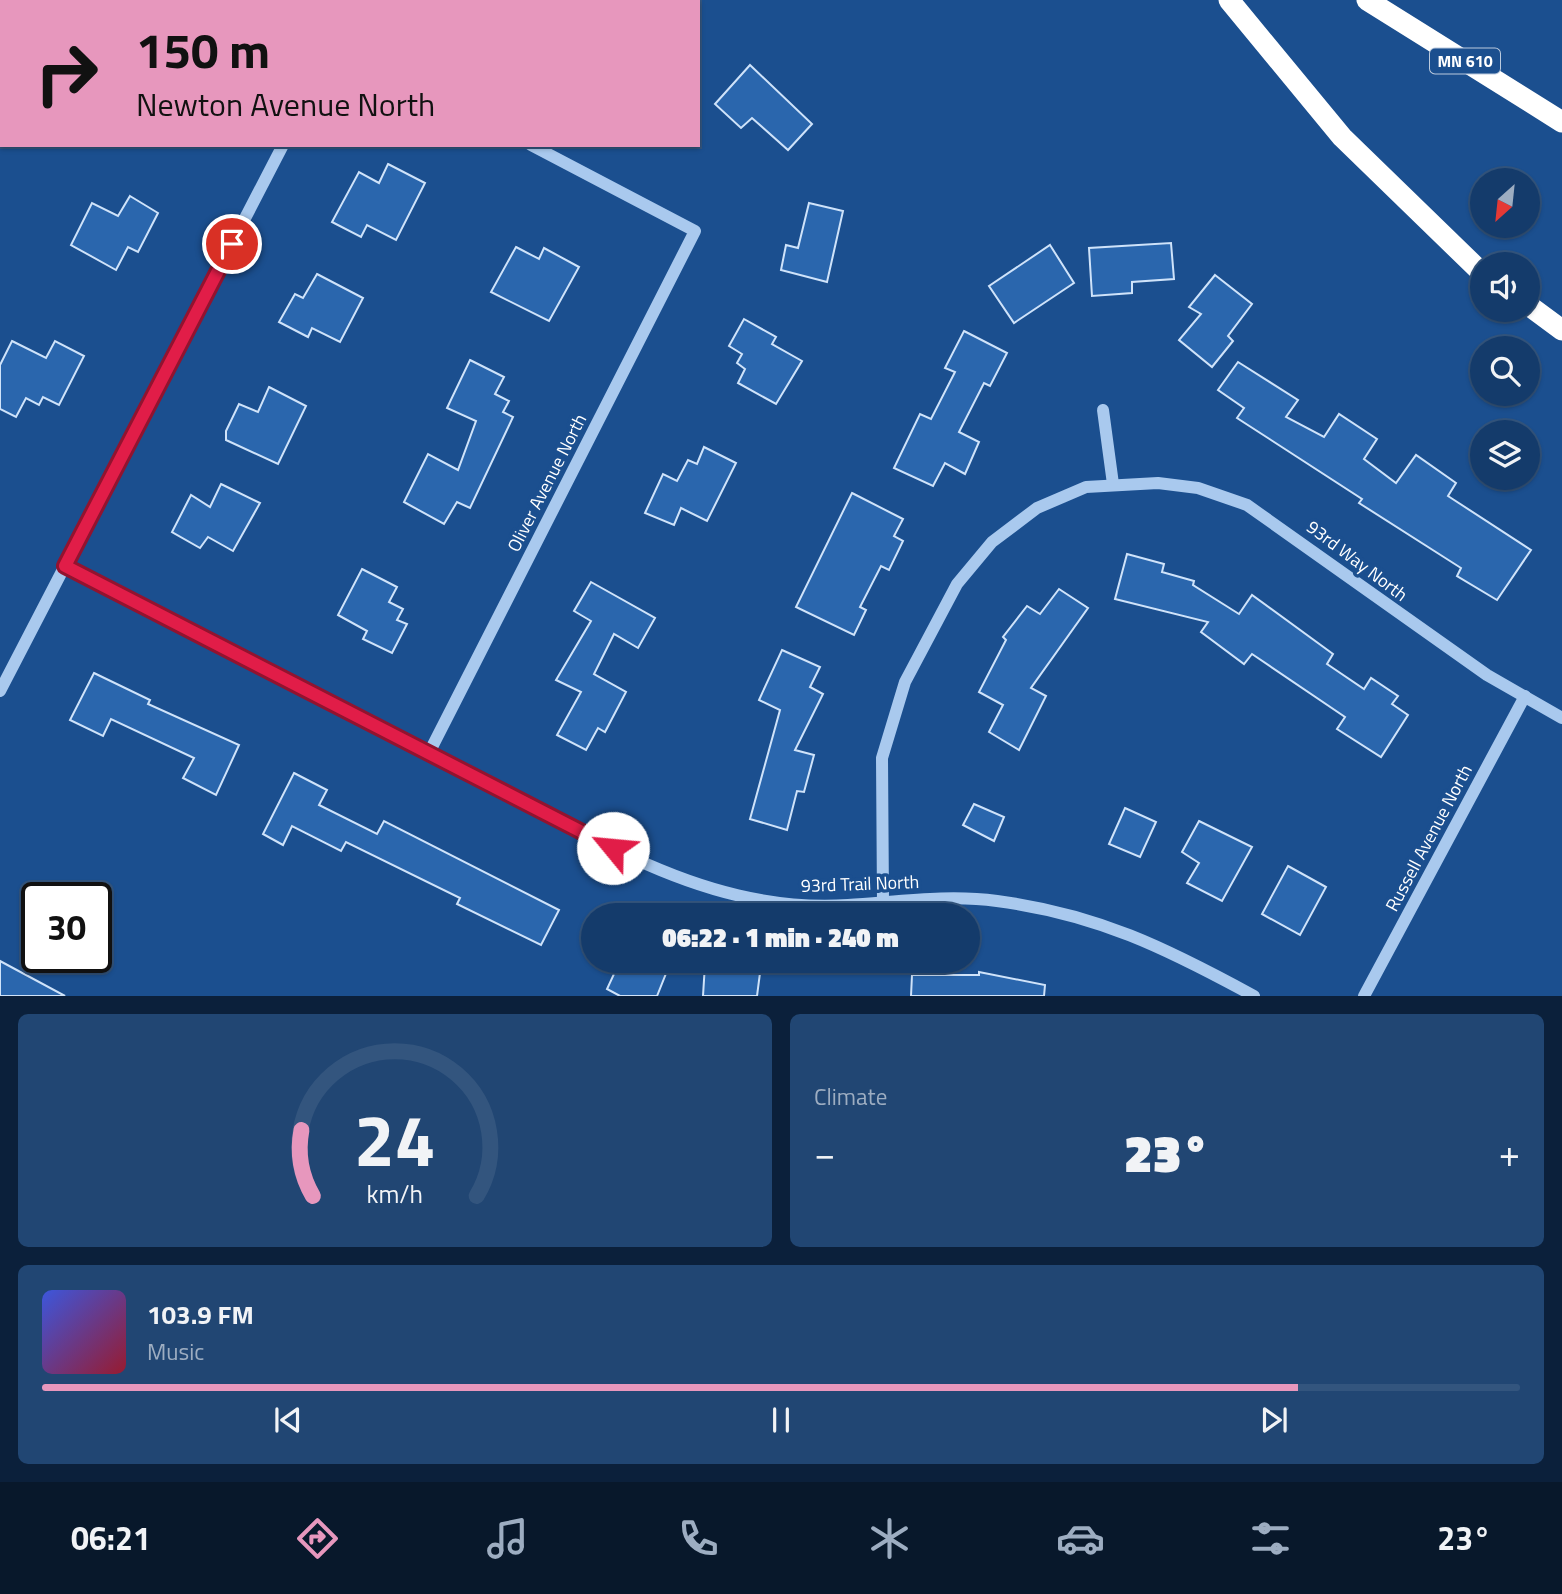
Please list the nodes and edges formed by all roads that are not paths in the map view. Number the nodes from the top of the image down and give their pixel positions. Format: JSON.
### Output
{"nodes":[{"id":1,"x":1229,"y":0,"type":"edge"},
{"id":2,"x":1367,"y":0,"type":"edge"},
{"id":3,"x":1562,"y":122,"type":"edge"},
{"id":4,"x":282,"y":147,"type":"edge"},
{"id":5,"x":535,"y":147,"type":"edge"},
{"id":6,"x":1470,"y":261,"type":"edge"},
{"id":7,"x":1540,"y":314,"type":"edge"},
{"id":8,"x":1562,"y":330,"type":"edge"},
{"id":9,"x":1102,"y":410,"type":"dead end"},
{"id":10,"x":1113,"y":484,"type":"junction"},
{"id":11,"x":65,"y":566,"type":"junction"},
{"id":12,"x":0,"y":691,"type":"edge"},
{"id":13,"x":1525,"y":696,"type":"junction"},
{"id":14,"x":1562,"y":718,"type":"edge"},
{"id":15,"x":430,"y":751,"type":"junction"},
{"id":16,"x":883,"y":902,"type":"junction"},
{"id":17,"x":1254,"y":996,"type":"edge"},
{"id":18,"x":1364,"y":996,"type":"edge"}],
"edges":[{"from":1,"to":6,"type":"highway"},
{"from":2,"to":3,"type":"highway","number":"MN 610"},
{"from":4,"to":11,"type":"street"},
{"from":5,"to":15,"type":"street","name":"Oliver Avenue North"},
{"from":7,"to":8,"type":"highway"},
{"from":9,"to":10,"type":"street"},
{"from":10,"to":13,"type":"street","name":"93rd Way North"},
{"from":10,"to":16,"type":"street","name":"93rd Way North"},
{"from":11,"to":12,"type":"street"},
{"from":11,"to":15,"type":"street","name":"93rd Trail North"},
{"from":13,"to":14,"type":"street","name":"93rd Way North"},
{"from":13,"to":18,"type":"street","name":"Russell Avenue North"},
{"from":15,"to":16,"type":"street","name":"93rd Trail North"},
{"from":16,"to":17,"type":"street","name":"93rd Trail North"}]}
